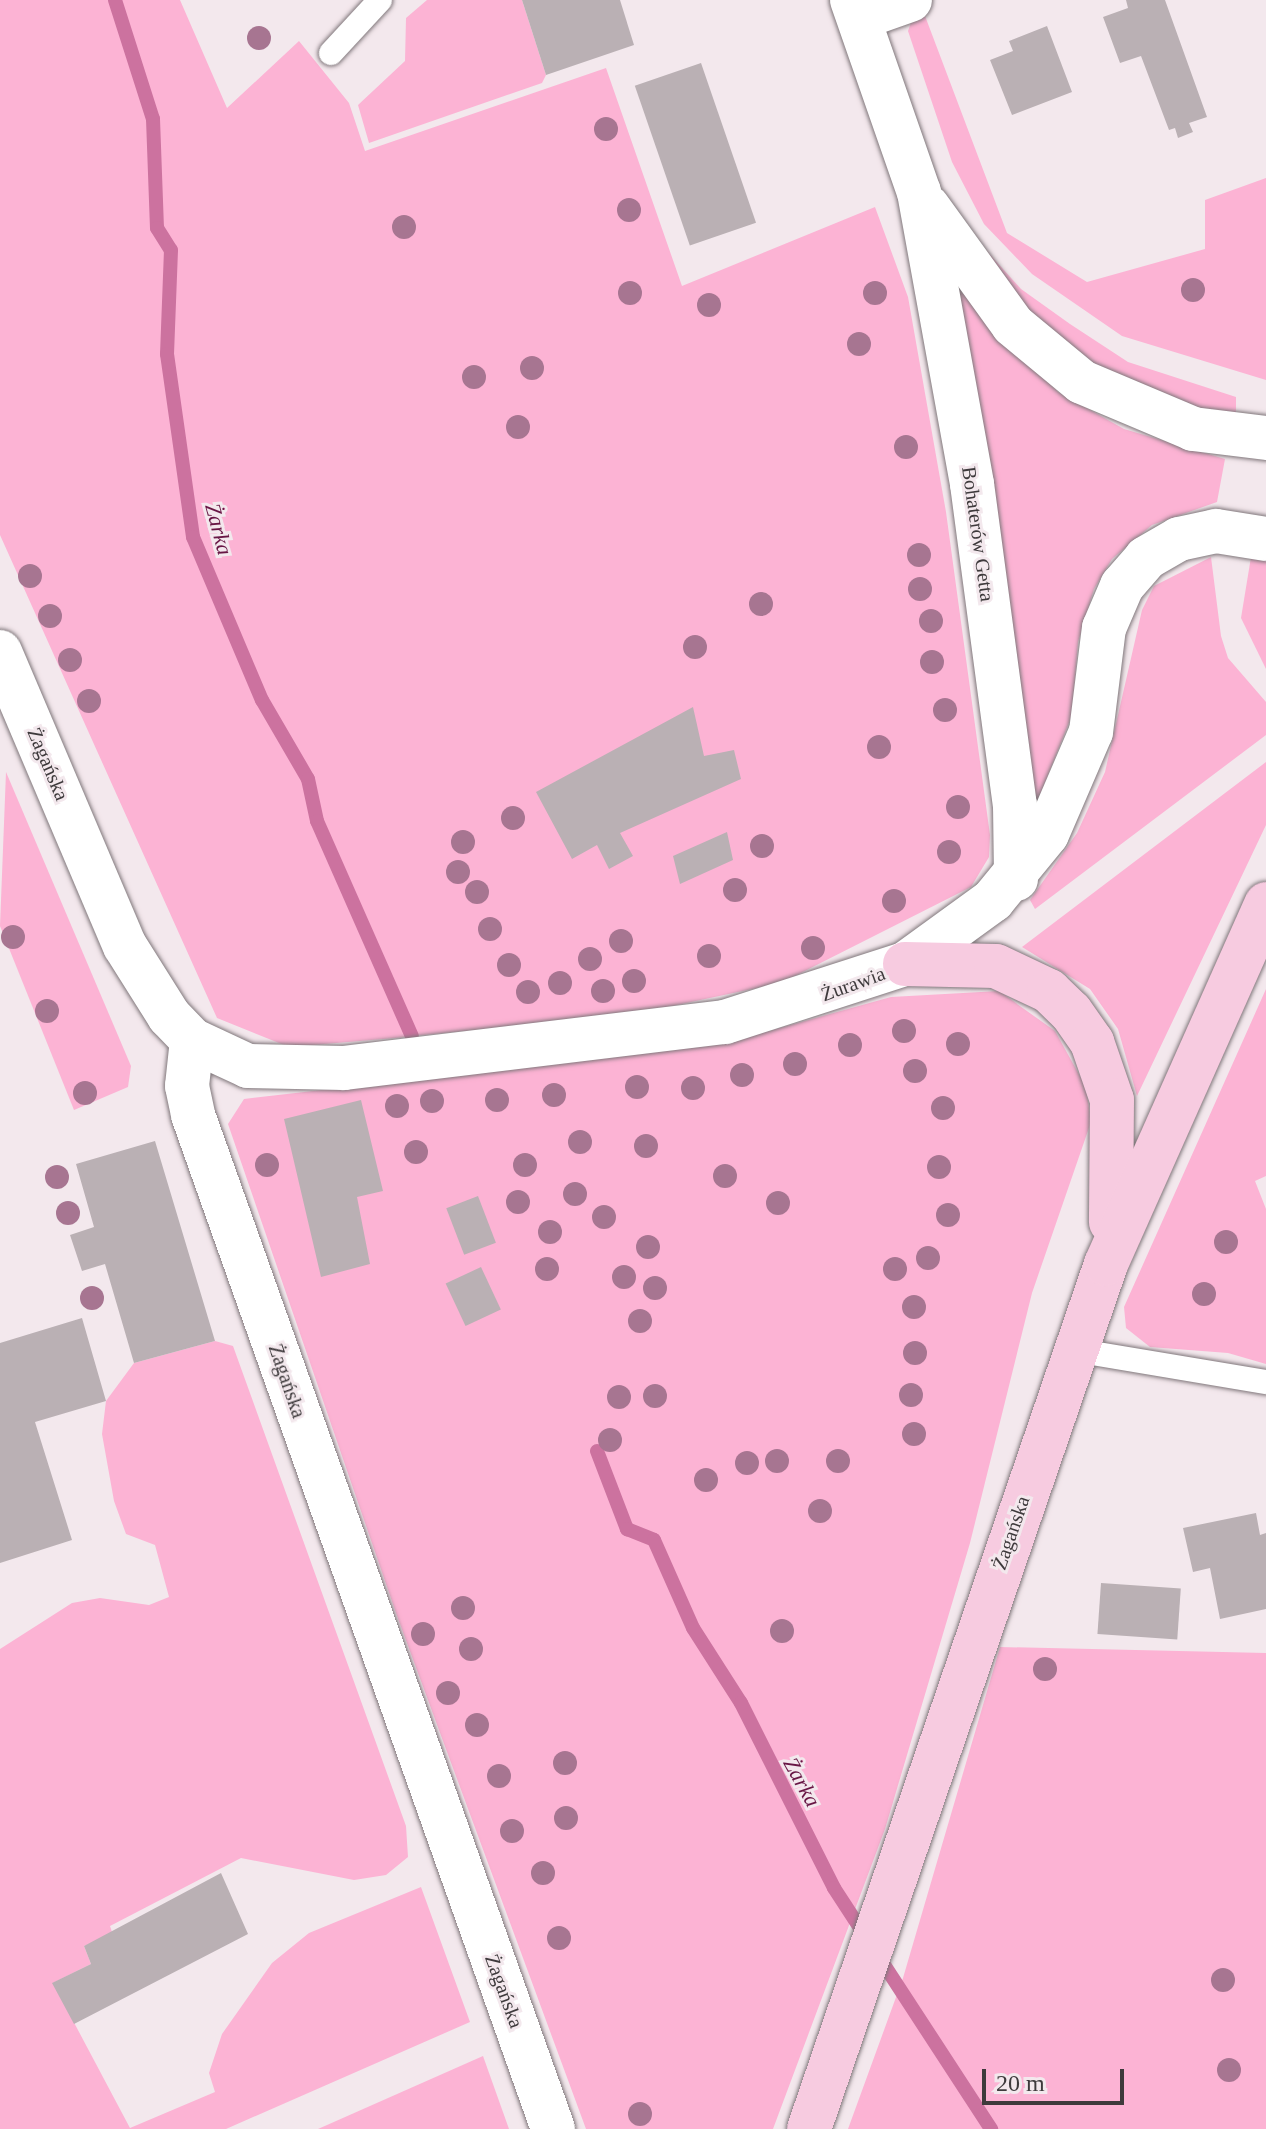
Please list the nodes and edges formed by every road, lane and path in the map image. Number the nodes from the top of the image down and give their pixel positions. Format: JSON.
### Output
{"nodes":[{"id":1,"x":380,"y":0,"type":"edge"},
{"id":2,"x":910,"y":0,"type":"edge"},
{"id":3,"x":856,"y":9,"type":"edge"},
{"id":4,"x":331,"y":53,"type":"dead end"},
{"id":5,"x":919,"y":192,"type":"junction"},
{"id":6,"x":1266,"y":438,"type":"edge"},
{"id":7,"x":1266,"y":539,"type":"edge"},
{"id":8,"x":0,"y":652,"type":"edge"},
{"id":9,"x":1016,"y":879,"type":"junction"},
{"id":10,"x":1266,"y":904,"type":"edge"},
{"id":11,"x":1257,"y":940,"type":"edge"},
{"id":12,"x":905,"y":964,"type":"junction"},
{"id":13,"x":192,"y":1040,"type":"junction"},
{"id":14,"x":1106,"y":1264,"type":"junction"},
{"id":15,"x":1074,"y":1350,"type":"junction"},
{"id":16,"x":1266,"y":1382,"type":"edge"},
{"id":17,"x":553,"y":2129,"type":"edge"},
{"id":18,"x":809,"y":2129,"type":"edge"}],
"edges":[{"from":1,"to":4,"type":"lane"},
{"from":2,"to":3,"type":"street"},
{"from":3,"to":5,"type":"street","name":"Bohaterów Getta"},
{"from":5,"to":6,"type":"street","name":"Bohaterów Getta"},
{"from":5,"to":9,"type":"street","name":"Bohaterów Getta"},
{"from":7,"to":9,"type":"street","name":"Żurawia"},
{"from":8,"to":13,"type":"street","name":"Żagańska"},
{"from":9,"to":12,"type":"street","name":"Żurawia"},
{"from":10,"to":11,"type":"main road","name":"Żagańska"},
{"from":11,"to":14,"type":"main road","name":"Żagańska"},
{"from":12,"to":13,"type":"street","name":"Żurawia"},
{"from":12,"to":14,"type":"main road"},
{"from":13,"to":17,"type":"street","name":"Żagańska"},
{"from":14,"to":15,"type":"main road","name":"Żagańska"},
{"from":15,"to":16,"type":"lane"},
{"from":15,"to":18,"type":"main road","name":"Żagańska"}]}
